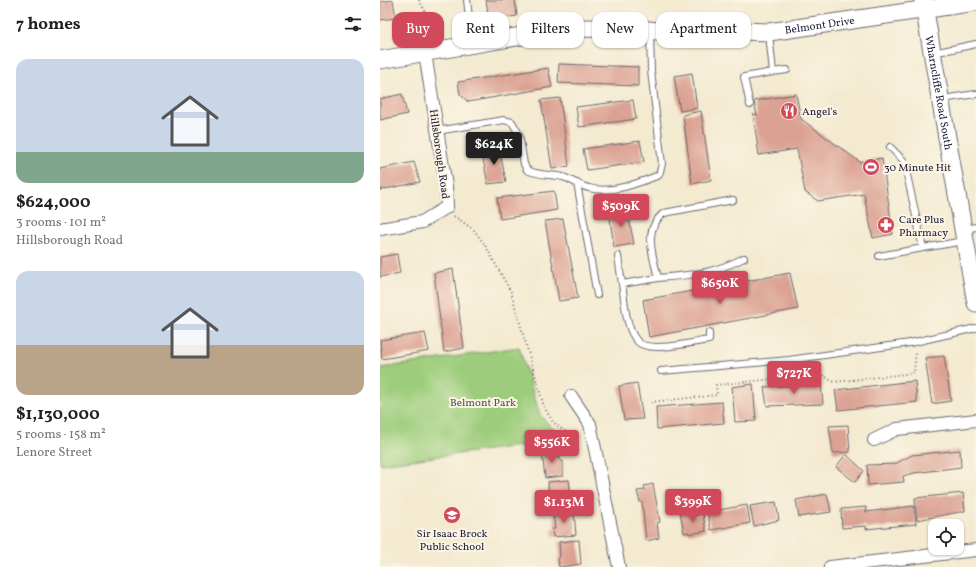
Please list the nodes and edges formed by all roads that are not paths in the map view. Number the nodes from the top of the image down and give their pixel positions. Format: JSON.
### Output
{"nodes":[{"id":1,"x":466,"y":1,"type":"edge"},
{"id":2,"x":976,"y":2,"type":"edge"},
{"id":3,"x":924,"y":5,"type":"edge"},
{"id":4,"x":468,"y":12,"type":"edge"},
{"id":5,"x":650,"y":30,"type":"junction"},
{"id":6,"x":769,"y":32,"type":"junction"},
{"id":7,"x":509,"y":38,"type":"edge"},
{"id":8,"x":976,"y":44,"type":"edge"},
{"id":9,"x":454,"y":48,"type":"edge"},
{"id":10,"x":424,"y":53,"type":"junction"},
{"id":11,"x":933,"y":53,"type":"junction"},
{"id":12,"x":380,"y":60,"type":"edge"},
{"id":13,"x":787,"y":70,"type":"dead end"},
{"id":14,"x":773,"y":72,"type":"junction"},
{"id":15,"x":976,"y":94,"type":"edge"},
{"id":16,"x":941,"y":100,"type":"junction"},
{"id":17,"x":750,"y":106,"type":"dead end"},
{"id":18,"x":437,"y":131,"type":"junction"},
{"id":19,"x":890,"y":146,"type":"dead end"},
{"id":20,"x":577,"y":183,"type":"junction"},
{"id":21,"x":733,"y":200,"type":"dead end"},
{"id":22,"x":380,"y":229,"type":"edge"},
{"id":23,"x":968,"y":232,"type":"edge"},
{"id":24,"x":923,"y":248,"type":"junction"},
{"id":25,"x":618,"y":256,"type":"dead end"},
{"id":26,"x":879,"y":256,"type":"dead end"},
{"id":27,"x":744,"y":258,"type":"dead end"},
{"id":28,"x":972,"y":259,"type":"edge"},
{"id":29,"x":658,"y":278,"type":"junction"},
{"id":30,"x":622,"y":284,"type":"junction"},
{"id":31,"x":975,"y":286,"type":"edge"},
{"id":32,"x":597,"y":295,"type":"dead end"},
{"id":33,"x":976,"y":303,"type":"edge"},
{"id":34,"x":976,"y":328,"type":"edge"},
{"id":35,"x":709,"y":333,"type":"dead end"},
{"id":36,"x":661,"y":371,"type":"dead end"},
{"id":37,"x":571,"y":396,"type":"dead end"},
{"id":38,"x":976,"y":420,"type":"edge"},
{"id":39,"x":874,"y":440,"type":"dead end"},
{"id":40,"x":976,"y":550,"type":"edge"},
{"id":41,"x":619,"y":567,"type":"edge"},
{"id":42,"x":830,"y":567,"type":"edge"}],
"edges":[{"from":1,"to":4,"type":"lane"},
{"from":2,"to":3,"type":"street","name":"Belmont Drive"},
{"from":3,"to":6,"type":"street","name":"Belmont Drive"},
{"from":3,"to":11,"type":"street","name":"Wharncliffe Road South"},
{"from":5,"to":6,"type":"street","name":"Belmont Drive"},
{"from":5,"to":7,"type":"street","name":"Belmont Drive"},
{"from":5,"to":20,"type":"lane"},
{"from":6,"to":14,"type":"lane"},
{"from":8,"to":11,"type":"lane"},
{"from":9,"to":10,"type":"street","name":"Belmont Drive"},
{"from":10,"to":12,"type":"street","name":"Belmont Drive"},
{"from":10,"to":18,"type":"street","name":"Hillsborough Road"},
{"from":11,"to":16,"type":"street","name":"Wharncliffe Road South"},
{"from":13,"to":14,"type":"lane"},
{"from":14,"to":17,"type":"lane"},
{"from":15,"to":16,"type":"lane"},
{"from":16,"to":23,"type":"street","name":"Wharncliffe Road South"},
{"from":18,"to":20,"type":"lane"},
{"from":18,"to":22,"type":"street","name":"Hillsborough Road"},
{"from":19,"to":24,"type":"lane"},
{"from":20,"to":32,"type":"lane"},
{"from":21,"to":29,"type":"lane"},
{"from":23,"to":24,"type":"lane"},
{"from":23,"to":28,"type":"street","name":"Wharncliffe Road South"},
{"from":24,"to":26,"type":"lane"},
{"from":25,"to":30,"type":"lane"},
{"from":27,"to":29,"type":"lane"},
{"from":28,"to":31,"type":"street","name":"Wharncliffe Road South"},
{"from":29,"to":30,"type":"lane"},
{"from":30,"to":35,"type":"lane"},
{"from":31,"to":33,"type":"street","name":"Wharncliffe Road South"},
{"from":34,"to":36,"type":"lane"},
{"from":37,"to":41,"type":"street"},
{"from":38,"to":39,"type":"street"},
{"from":40,"to":42,"type":"street"}]}
